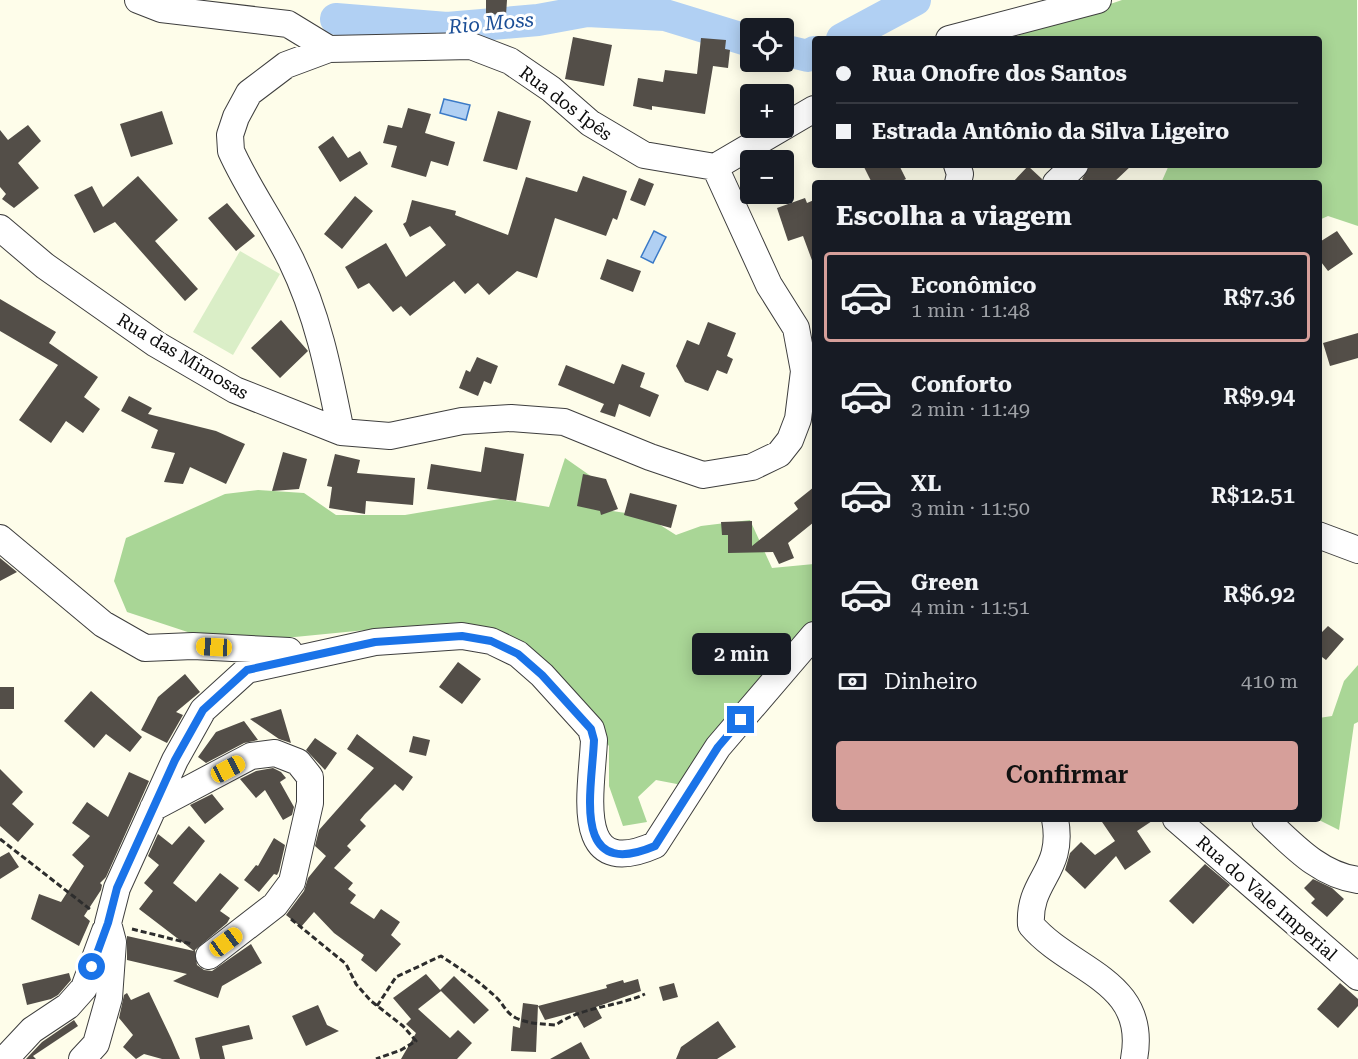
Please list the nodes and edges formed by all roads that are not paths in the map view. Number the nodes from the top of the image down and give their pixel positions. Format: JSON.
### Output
{"nodes":[{"id":1,"x":138,"y":0,"type":"edge"},
{"id":2,"x":1098,"y":0,"type":"edge"},
{"id":3,"x":960,"y":36,"type":"edge"},
{"id":4,"x":329,"y":49,"type":"junction"},
{"id":5,"x":812,"y":110,"type":"edge"},
{"id":6,"x":715,"y":167,"type":"junction"},
{"id":7,"x":1072,"y":168,"type":"edge"},
{"id":8,"x":1059,"y":180,"type":"edge"},
{"id":9,"x":0,"y":228,"type":"edge"},
{"id":10,"x":341,"y":432,"type":"junction"},
{"id":11,"x":1322,"y":536,"type":"edge"},
{"id":12,"x":0,"y":538,"type":"edge"},
{"id":13,"x":1358,"y":550,"type":"edge"},
{"id":14,"x":812,"y":637,"type":"edge"},
{"id":15,"x":320,"y":652,"type":"junction"},
{"id":16,"x":153,"y":807,"type":"junction"},
{"id":17,"x":1055,"y":822,"type":"edge"},
{"id":18,"x":1179,"y":822,"type":"edge"},
{"id":19,"x":1268,"y":822,"type":"edge"},
{"id":20,"x":1358,"y":880,"type":"edge"},
{"id":21,"x":110,"y":915,"type":"junction"},
{"id":22,"x":211,"y":954,"type":"road end"},
{"id":23,"x":1358,"y":977,"type":"edge"},
{"id":24,"x":96,"y":1054,"type":"edge"},
{"id":25,"x":5,"y":1059,"type":"edge"},
{"id":26,"x":1134,"y":1059,"type":"edge"}],
"edges":[{"from":1,"to":4,"type":"street"},
{"from":2,"to":3,"type":"street"},
{"from":4,"to":6,"type":"street","name":"Rua dos Ipês"},
{"from":4,"to":10,"type":"street","name":"Rua dos Ipês"},
{"from":5,"to":6,"type":"street"},
{"from":6,"to":10,"type":"street","name":"Rua das Mimosas"},
{"from":7,"to":8,"type":"street"},
{"from":9,"to":10,"type":"street","name":"Rua das Mimosas"},
{"from":11,"to":13,"type":"street"},
{"from":12,"to":15,"type":"street"},
{"from":14,"to":15,"type":"street"},
{"from":15,"to":16,"type":"street"},
{"from":16,"to":21,"type":"street"},
{"from":16,"to":22,"type":"street"},
{"from":17,"to":26,"type":"street"},
{"from":18,"to":23,"type":"street","name":"Rua do Vale Imperial"},
{"from":19,"to":20,"type":"street"},
{"from":21,"to":24,"type":"street"},
{"from":21,"to":25,"type":"street"}]}
